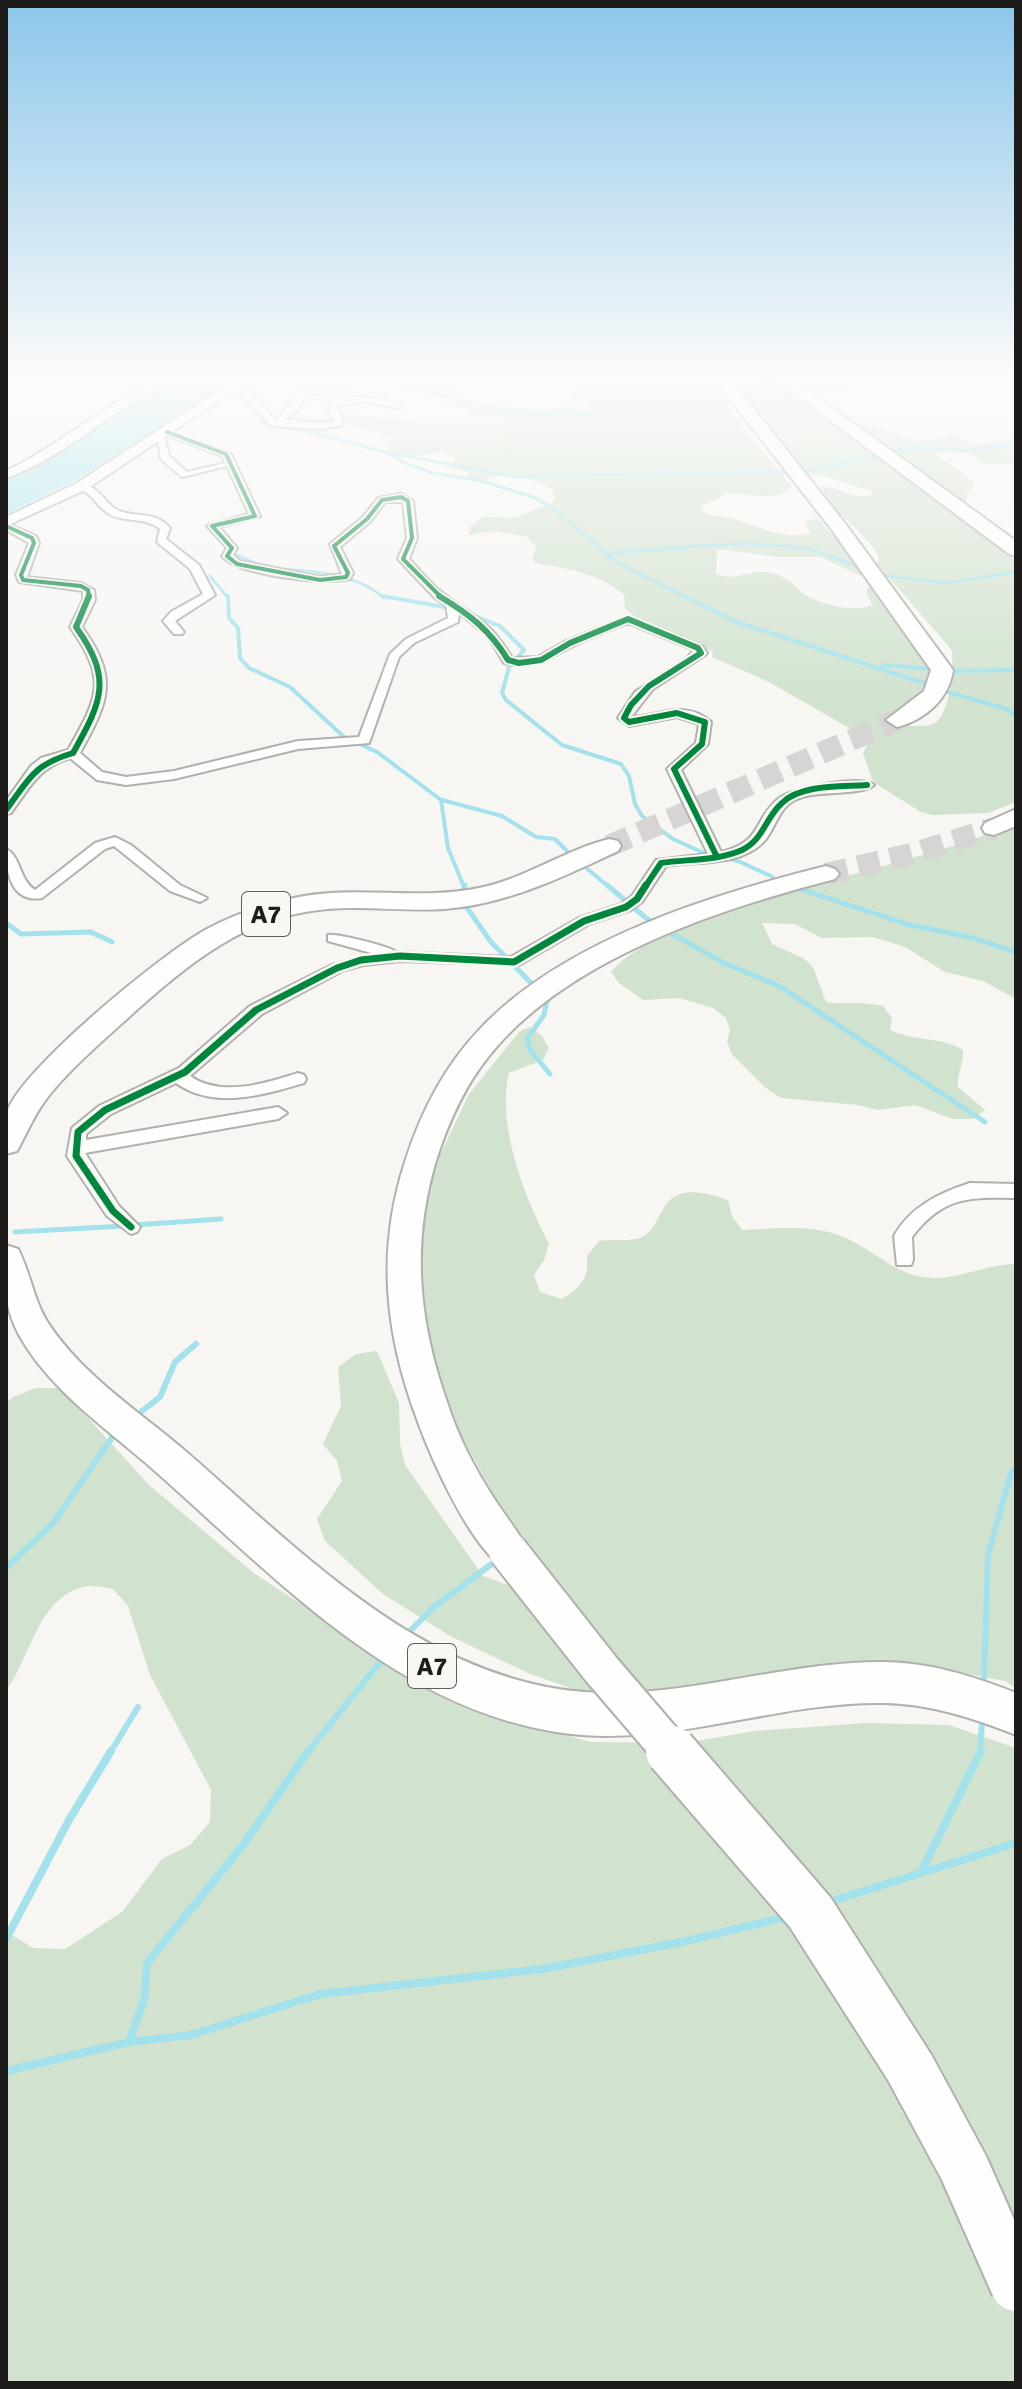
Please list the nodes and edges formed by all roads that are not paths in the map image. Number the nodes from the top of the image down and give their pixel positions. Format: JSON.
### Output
{"nodes":[{"id":1,"x":81,"y":486,"type":"edge"},
{"id":2,"x":83,"y":486,"type":"edge"},
{"id":3,"x":241,"y":486,"type":"edge"},
{"id":4,"x":807,"y":486,"type":"edge"},
{"id":5,"x":929,"y":486,"type":"edge"},
{"id":6,"x":6,"y":524,"type":"edge"},
{"id":7,"x":1016,"y":550,"type":"edge"},
{"id":8,"x":452,"y":605,"type":"junction"},
{"id":9,"x":178,"y":632,"type":"dead end"},
{"id":10,"x":897,"y":720,"type":"tunnel mouth"},
{"id":11,"x":73,"y":753,"type":"junction"},
{"id":12,"x":867,"y":785,"type":"dead end"},
{"id":13,"x":6,"y":810,"type":"edge"},
{"id":14,"x":609,"y":846,"type":"tunnel mouth"},
{"id":15,"x":6,"y":853,"type":"edge"},
{"id":16,"x":717,"y":857,"type":"junction"},
{"id":17,"x":826,"y":874,"type":"tunnel mouth"},
{"id":18,"x":200,"y":898,"type":"dead end"},
{"id":19,"x":333,"y":938,"type":"dead end"},
{"id":20,"x":411,"y":957,"type":"junction"},
{"id":21,"x":178,"y":1076,"type":"junction"},
{"id":22,"x":298,"y":1079,"type":"dead end"},
{"id":23,"x":278,"y":1113,"type":"dead end"},
{"id":24,"x":6,"y":1143,"type":"edge"},
{"id":25,"x":76,"y":1148,"type":"junction"},
{"id":26,"x":1016,"y":1191,"type":"edge"},
{"id":27,"x":131,"y":1227,"type":"dead end"},
{"id":28,"x":6,"y":1258,"type":"edge"},
{"id":29,"x":904,"y":1260,"type":"dead end"},
{"id":30,"x":1016,"y":1714,"type":"edge"},
{"id":31,"x":1016,"y":2286,"type":"edge"}],
"edges":[{"from":1,"to":6,"type":"main road"},
{"from":2,"to":9,"type":"street"},
{"from":3,"to":8,"type":"street"},
{"from":4,"to":10,"type":"highway"},
{"from":5,"to":7,"type":"highway"},
{"from":6,"to":11,"type":"street"},
{"from":8,"to":11,"type":"street"},
{"from":8,"to":16,"type":"street"},
{"from":11,"to":13,"type":"street"},
{"from":12,"to":16,"type":"street"},
{"from":14,"to":24,"type":"highway","number":"A7"},
{"from":15,"to":18,"type":"street"},
{"from":16,"to":20,"type":"street"},
{"from":17,"to":31,"type":"highway","bridge":true},
{"from":19,"to":20,"type":"street"},
{"from":20,"to":21,"type":"street"},
{"from":21,"to":22,"type":"street"},
{"from":21,"to":25,"type":"street"},
{"from":23,"to":25,"type":"street"},
{"from":25,"to":27,"type":"street"},
{"from":26,"to":29,"type":"street"},
{"from":28,"to":30,"type":"highway","number":"A7"}]}
